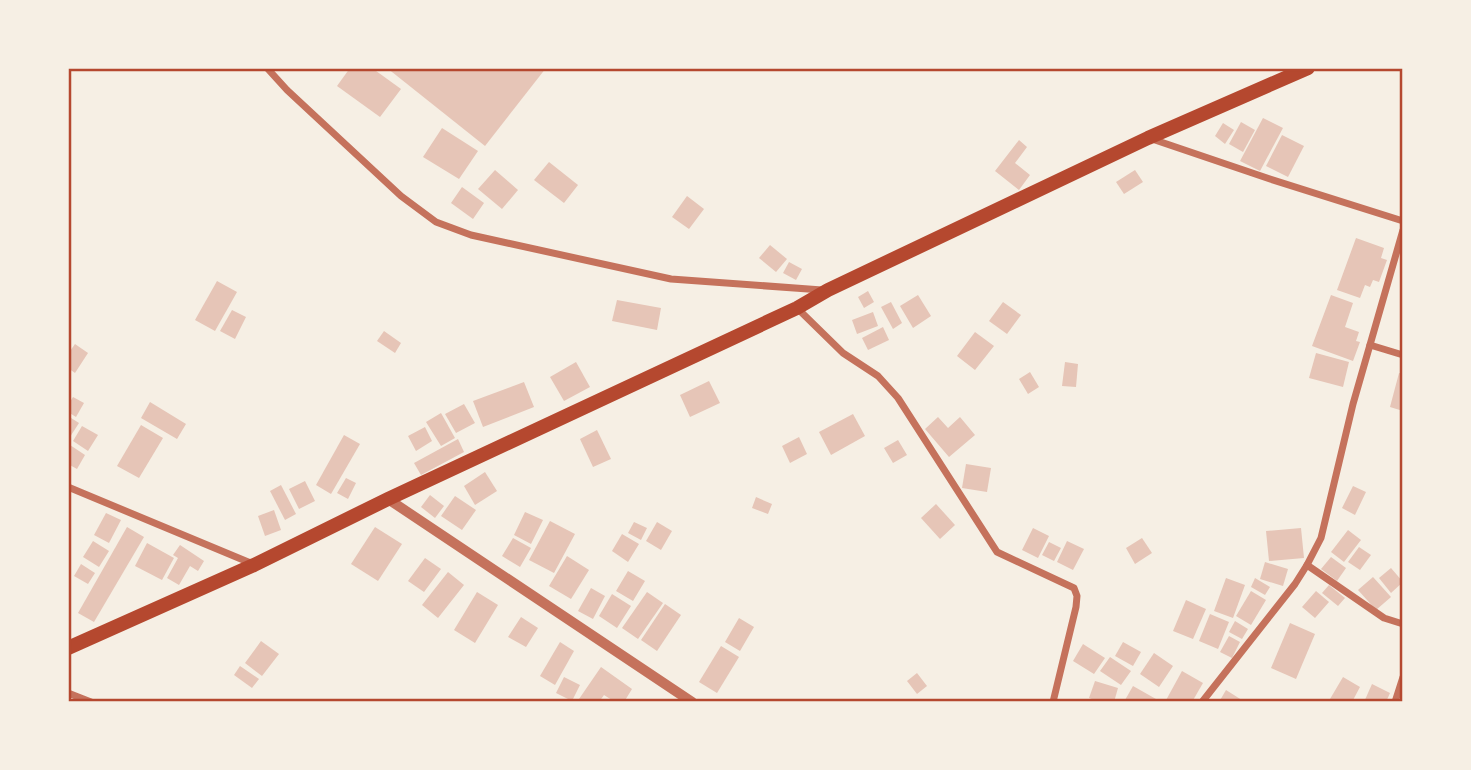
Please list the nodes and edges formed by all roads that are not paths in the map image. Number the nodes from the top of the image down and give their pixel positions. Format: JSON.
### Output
{"nodes":[{"id":1,"x":267,"y":68,"type":"edge"},
{"id":2,"x":1308,"y":68,"type":"edge"},
{"id":3,"x":1148,"y":138,"type":"junction"},
{"id":4,"x":1403,"y":221,"type":"edge"},
{"id":5,"x":1403,"y":230,"type":"edge"},
{"id":6,"x":828,"y":290,"type":"junction"},
{"id":7,"x":797,"y":308,"type":"junction"},
{"id":8,"x":1370,"y":345,"type":"junction"},
{"id":9,"x":1403,"y":355,"type":"edge"},
{"id":10,"x":68,"y":487,"type":"edge"},
{"id":11,"x":388,"y":499,"type":"junction"},
{"id":12,"x":254,"y":565,"type":"junction"},
{"id":13,"x":1307,"y":565,"type":"junction"},
{"id":14,"x":1403,"y":624,"type":"edge"},
{"id":15,"x":68,"y":648,"type":"edge"},
{"id":16,"x":1403,"y":677,"type":"edge"},
{"id":17,"x":68,"y":693,"type":"edge"},
{"id":18,"x":92,"y":702,"type":"edge"},
{"id":19,"x":692,"y":702,"type":"edge"},
{"id":20,"x":1053,"y":702,"type":"edge"},
{"id":21,"x":1202,"y":702,"type":"edge"},
{"id":22,"x":1395,"y":702,"type":"edge"}],
"edges":[{"from":1,"to":6,"type":"street"},
{"from":2,"to":3,"type":"highway"},
{"from":3,"to":4,"type":"street"},
{"from":3,"to":6,"type":"highway"},
{"from":5,"to":8,"type":"street"},
{"from":6,"to":7,"type":"highway"},
{"from":7,"to":11,"type":"highway"},
{"from":7,"to":20,"type":"street"},
{"from":8,"to":9,"type":"street"},
{"from":8,"to":13,"type":"street"},
{"from":10,"to":12,"type":"street"},
{"from":11,"to":12,"type":"highway"},
{"from":11,"to":19,"type":"street"},
{"from":12,"to":15,"type":"highway"},
{"from":13,"to":14,"type":"street"},
{"from":13,"to":21,"type":"street"},
{"from":16,"to":22,"type":"street"},
{"from":17,"to":18,"type":"street"}]}
